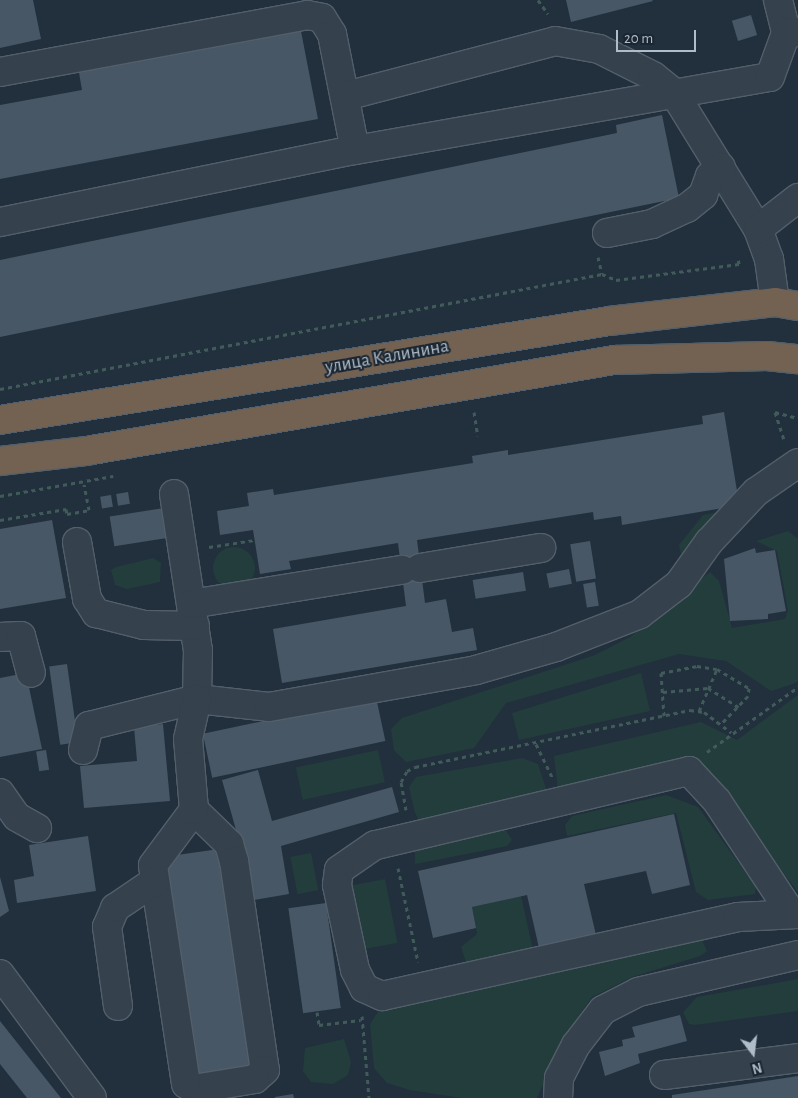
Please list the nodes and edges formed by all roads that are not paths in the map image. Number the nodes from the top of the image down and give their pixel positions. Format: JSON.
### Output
{"nodes":[{"id":1,"x":780,"y":0,"type":"edge"},
{"id":2,"x":792,"y":32,"type":"edge"},
{"id":3,"x":0,"y":72,"type":"edge"},
{"id":4,"x":674,"y":93,"type":"junction"},
{"id":5,"x":346,"y":96,"type":"junction"},
{"id":6,"x":355,"y":150,"type":"junction"},
{"id":7,"x":721,"y":167,"type":"junction"},
{"id":8,"x":798,"y":198,"type":"edge"},
{"id":9,"x":0,"y":222,"type":"edge"},
{"id":10,"x":758,"y":230,"type":"junction"},
{"id":11,"x":607,"y":233,"type":"dead end"},
{"id":12,"x":786,"y":304,"type":"edge"},
{"id":13,"x":798,"y":359,"type":"edge"},
{"id":14,"x":0,"y":420,"type":"edge"},
{"id":15,"x":0,"y":461,"type":"edge"},
{"id":16,"x":798,"y":463,"type":"edge"},
{"id":17,"x":174,"y":494,"type":"dead end"},
{"id":18,"x":78,"y":542,"type":"dead end"},
{"id":19,"x":541,"y":548,"type":"dead end"},
{"id":20,"x":193,"y":615,"type":"junction"},
{"id":21,"x":0,"y":637,"type":"edge"},
{"id":22,"x":31,"y":673,"type":"dead end"},
{"id":23,"x":197,"y":698,"type":"junction"},
{"id":24,"x":83,"y":750,"type":"dead end"},
{"id":25,"x":0,"y":793,"type":"edge"},
{"id":26,"x":194,"y":810,"type":"junction"},
{"id":27,"x":38,"y":828,"type":"dead end"},
{"id":28,"x":155,"y":881,"type":"junction"},
{"id":29,"x":794,"y":914,"type":"edge"},
{"id":30,"x":798,"y":955,"type":"edge"},
{"id":31,"x":0,"y":974,"type":"edge"},
{"id":32,"x":118,"y":1006,"type":"dead end"},
{"id":33,"x":798,"y":1058,"type":"edge"},
{"id":34,"x":664,"y":1075,"type":"dead end"},
{"id":35,"x":92,"y":1098,"type":"edge"},
{"id":36,"x":558,"y":1098,"type":"edge"}],
"edges":[{"from":1,"to":2,"type":"lane"},
{"from":2,"to":4,"type":"lane"},
{"from":3,"to":5,"type":"lane"},
{"from":4,"to":5,"type":"lane"},
{"from":4,"to":6,"type":"lane"},
{"from":4,"to":7,"type":"lane"},
{"from":5,"to":6,"type":"lane"},
{"from":6,"to":9,"type":"lane"},
{"from":7,"to":10,"type":"lane"},
{"from":7,"to":11,"type":"lane"},
{"from":8,"to":10,"type":"lane"},
{"from":10,"to":12,"type":"lane"},
{"from":12,"to":14,"type":"highway","name":"улица Калинина"},
{"from":13,"to":15,"type":"highway","name":"улица Калинина"},
{"from":16,"to":23,"type":"lane"},
{"from":17,"to":20,"type":"lane"},
{"from":18,"to":20,"type":"lane"},
{"from":19,"to":20,"type":"lane"},
{"from":20,"to":23,"type":"lane"},
{"from":21,"to":22,"type":"lane"},
{"from":23,"to":24,"type":"lane"},
{"from":23,"to":26,"type":"lane"},
{"from":25,"to":27,"type":"lane"},
{"from":26,"to":28,"type":"lane"},
{"from":26,"to":28,"type":"lane"},
{"from":28,"to":32,"type":"lane"},
{"from":29,"to":29,"type":"lane"},
{"from":30,"to":36,"type":"lane"},
{"from":31,"to":35,"type":"lane"},
{"from":33,"to":34,"type":"lane"}]}
